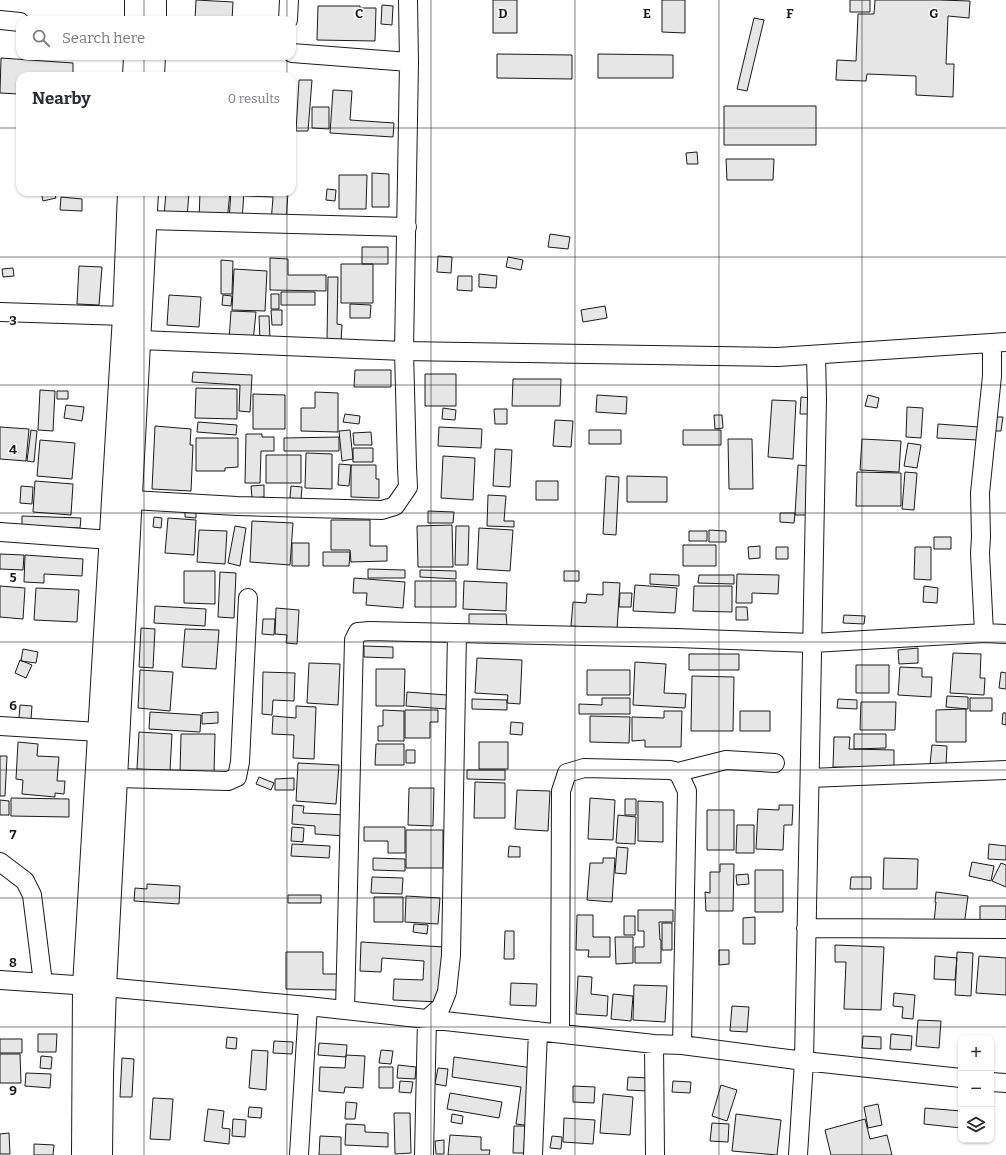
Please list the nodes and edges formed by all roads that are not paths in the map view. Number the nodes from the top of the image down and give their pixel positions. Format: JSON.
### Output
{"nodes":[{"id":1,"x":136,"y":0,"type":"edge"},
{"id":2,"x":155,"y":0,"type":"edge"},
{"id":3,"x":289,"y":0,"type":"edge"},
{"id":4,"x":408,"y":0,"type":"edge"},
{"id":5,"x":136,"y":16,"type":"edge"},
{"id":6,"x":155,"y":16,"type":"edge"},
{"id":7,"x":288,"y":16,"type":"edge"},
{"id":8,"x":0,"y":20,"type":"edge"},
{"id":9,"x":16,"y":22,"type":"edge"},
{"id":10,"x":296,"y":53,"type":"edge"},
{"id":11,"x":135,"y":60,"type":"edge"},
{"id":12,"x":154,"y":60,"type":"edge"},
{"id":13,"x":409,"y":62,"type":"junction"},
{"id":14,"x":134,"y":72,"type":"edge"},
{"id":15,"x":153,"y":72,"type":"edge"},
{"id":16,"x":129,"y":196,"type":"edge"},
{"id":17,"x":147,"y":196,"type":"edge"},
{"id":18,"x":146,"y":220,"type":"junction"},
{"id":19,"x":407,"y":228,"type":"junction"},
{"id":20,"x":0,"y":312,"type":"edge"},
{"id":21,"x":124,"y":316,"type":"junction"},
{"id":22,"x":140,"y":340,"type":"junction"},
{"id":23,"x":999,"y":343,"type":"edge"},
{"id":24,"x":404,"y":351,"type":"junction"},
{"id":25,"x":816,"y":355,"type":"junction"},
{"id":26,"x":132,"y":500,"type":"junction"},
{"id":27,"x":0,"y":532,"type":"edge"},
{"id":28,"x":111,"y":540,"type":"junction"},
{"id":29,"x":248,"y":598,"type":"dead end"},
{"id":30,"x":457,"y":633,"type":"junction"},
{"id":31,"x":984,"y":633,"type":"junction"},
{"id":32,"x":1006,"y":634,"type":"edge"},
{"id":33,"x":813,"y":643,"type":"junction"},
{"id":34,"x":0,"y":726,"type":"edge"},
{"id":35,"x":99,"y":732,"type":"junction"},
{"id":36,"x":775,"y":763,"type":"dead end"},
{"id":37,"x":1006,"y":770,"type":"edge"},
{"id":38,"x":678,"y":772,"type":"junction"},
{"id":39,"x":117,"y":778,"type":"junction"},
{"id":40,"x":810,"y":778,"type":"junction"},
{"id":41,"x":0,"y":862,"type":"edge"},
{"id":42,"x":806,"y":928,"type":"junction"},
{"id":43,"x":1006,"y":929,"type":"edge"},
{"id":44,"x":0,"y":980,"type":"edge"},
{"id":45,"x":42,"y":983,"type":"junction"},
{"id":46,"x":95,"y":987,"type":"junction"},
{"id":47,"x":308,"y":1006,"type":"junction"},
{"id":48,"x":345,"y":1010,"type":"junction"},
{"id":49,"x":427,"y":1019,"type":"junction"},
{"id":50,"x":538,"y":1031,"type":"junction"},
{"id":51,"x":560,"y":1033,"type":"junction"},
{"id":52,"x":654,"y":1044,"type":"junction"},
{"id":53,"x":682,"y":1045,"type":"junction"},
{"id":54,"x":804,"y":1060,"type":"junction"},
{"id":55,"x":958,"y":1078,"type":"edge"},
{"id":56,"x":994,"y":1082,"type":"edge"},
{"id":57,"x":1006,"y":1083,"type":"edge"},
{"id":58,"x":83,"y":1155,"type":"edge"},
{"id":59,"x":101,"y":1155,"type":"edge"},
{"id":60,"x":299,"y":1155,"type":"edge"},
{"id":61,"x":424,"y":1155,"type":"edge"},
{"id":62,"x":533,"y":1155,"type":"edge"},
{"id":63,"x":655,"y":1155,"type":"edge"},
{"id":64,"x":798,"y":1155,"type":"edge"}],
"edges":[{"from":1,"to":5,"type":"main road"},
{"from":2,"to":6,"type":"main road"},
{"from":3,"to":7,"type":"street"},
{"from":4,"to":13,"type":"street"},
{"from":8,"to":9,"type":"street"},
{"from":10,"to":13,"type":"street"},
{"from":11,"to":14,"type":"main road"},
{"from":12,"to":15,"type":"main road"},
{"from":13,"to":19,"type":"street"},
{"from":16,"to":21,"type":"main road"},
{"from":17,"to":18,"type":"main road"},
{"from":18,"to":19,"type":"street"},
{"from":18,"to":22,"type":"main road"},
{"from":19,"to":24,"type":"street"},
{"from":20,"to":21,"type":"street"},
{"from":21,"to":28,"type":"main road"},
{"from":22,"to":24,"type":"street"},
{"from":22,"to":26,"type":"main road"},
{"from":23,"to":25,"type":"street"},
{"from":23,"to":31,"type":"street"},
{"from":24,"to":25,"type":"street"},
{"from":24,"to":26,"type":"street"},
{"from":25,"to":33,"type":"street"},
{"from":26,"to":39,"type":"main road"},
{"from":27,"to":28,"type":"street"},
{"from":28,"to":35,"type":"main road"},
{"from":29,"to":39,"type":"street"},
{"from":30,"to":33,"type":"street"},
{"from":30,"to":48,"type":"street"},
{"from":30,"to":49,"type":"street"},
{"from":31,"to":32,"type":"street"},
{"from":31,"to":33,"type":"street"},
{"from":33,"to":40,"type":"street"},
{"from":34,"to":35,"type":"street"},
{"from":35,"to":46,"type":"main road"},
{"from":36,"to":38,"type":"street"},
{"from":37,"to":40,"type":"street"},
{"from":38,"to":51,"type":"street"},
{"from":38,"to":53,"type":"street"},
{"from":39,"to":46,"type":"main road"},
{"from":40,"to":42,"type":"street"},
{"from":41,"to":45,"type":"street"},
{"from":42,"to":43,"type":"street"},
{"from":42,"to":54,"type":"street"},
{"from":44,"to":45,"type":"street"},
{"from":45,"to":46,"type":"street"},
{"from":46,"to":47,"type":"street"},
{"from":46,"to":58,"type":"main road"},
{"from":46,"to":59,"type":"main road"},
{"from":47,"to":48,"type":"street"},
{"from":47,"to":60,"type":"street"},
{"from":48,"to":49,"type":"street"},
{"from":49,"to":50,"type":"street"},
{"from":49,"to":61,"type":"street"},
{"from":50,"to":51,"type":"street"},
{"from":50,"to":62,"type":"street"},
{"from":51,"to":52,"type":"street"},
{"from":52,"to":53,"type":"street"},
{"from":52,"to":63,"type":"street"},
{"from":53,"to":54,"type":"street"},
{"from":54,"to":55,"type":"street"},
{"from":54,"to":64,"type":"street"},
{"from":56,"to":57,"type":"street"}]}
